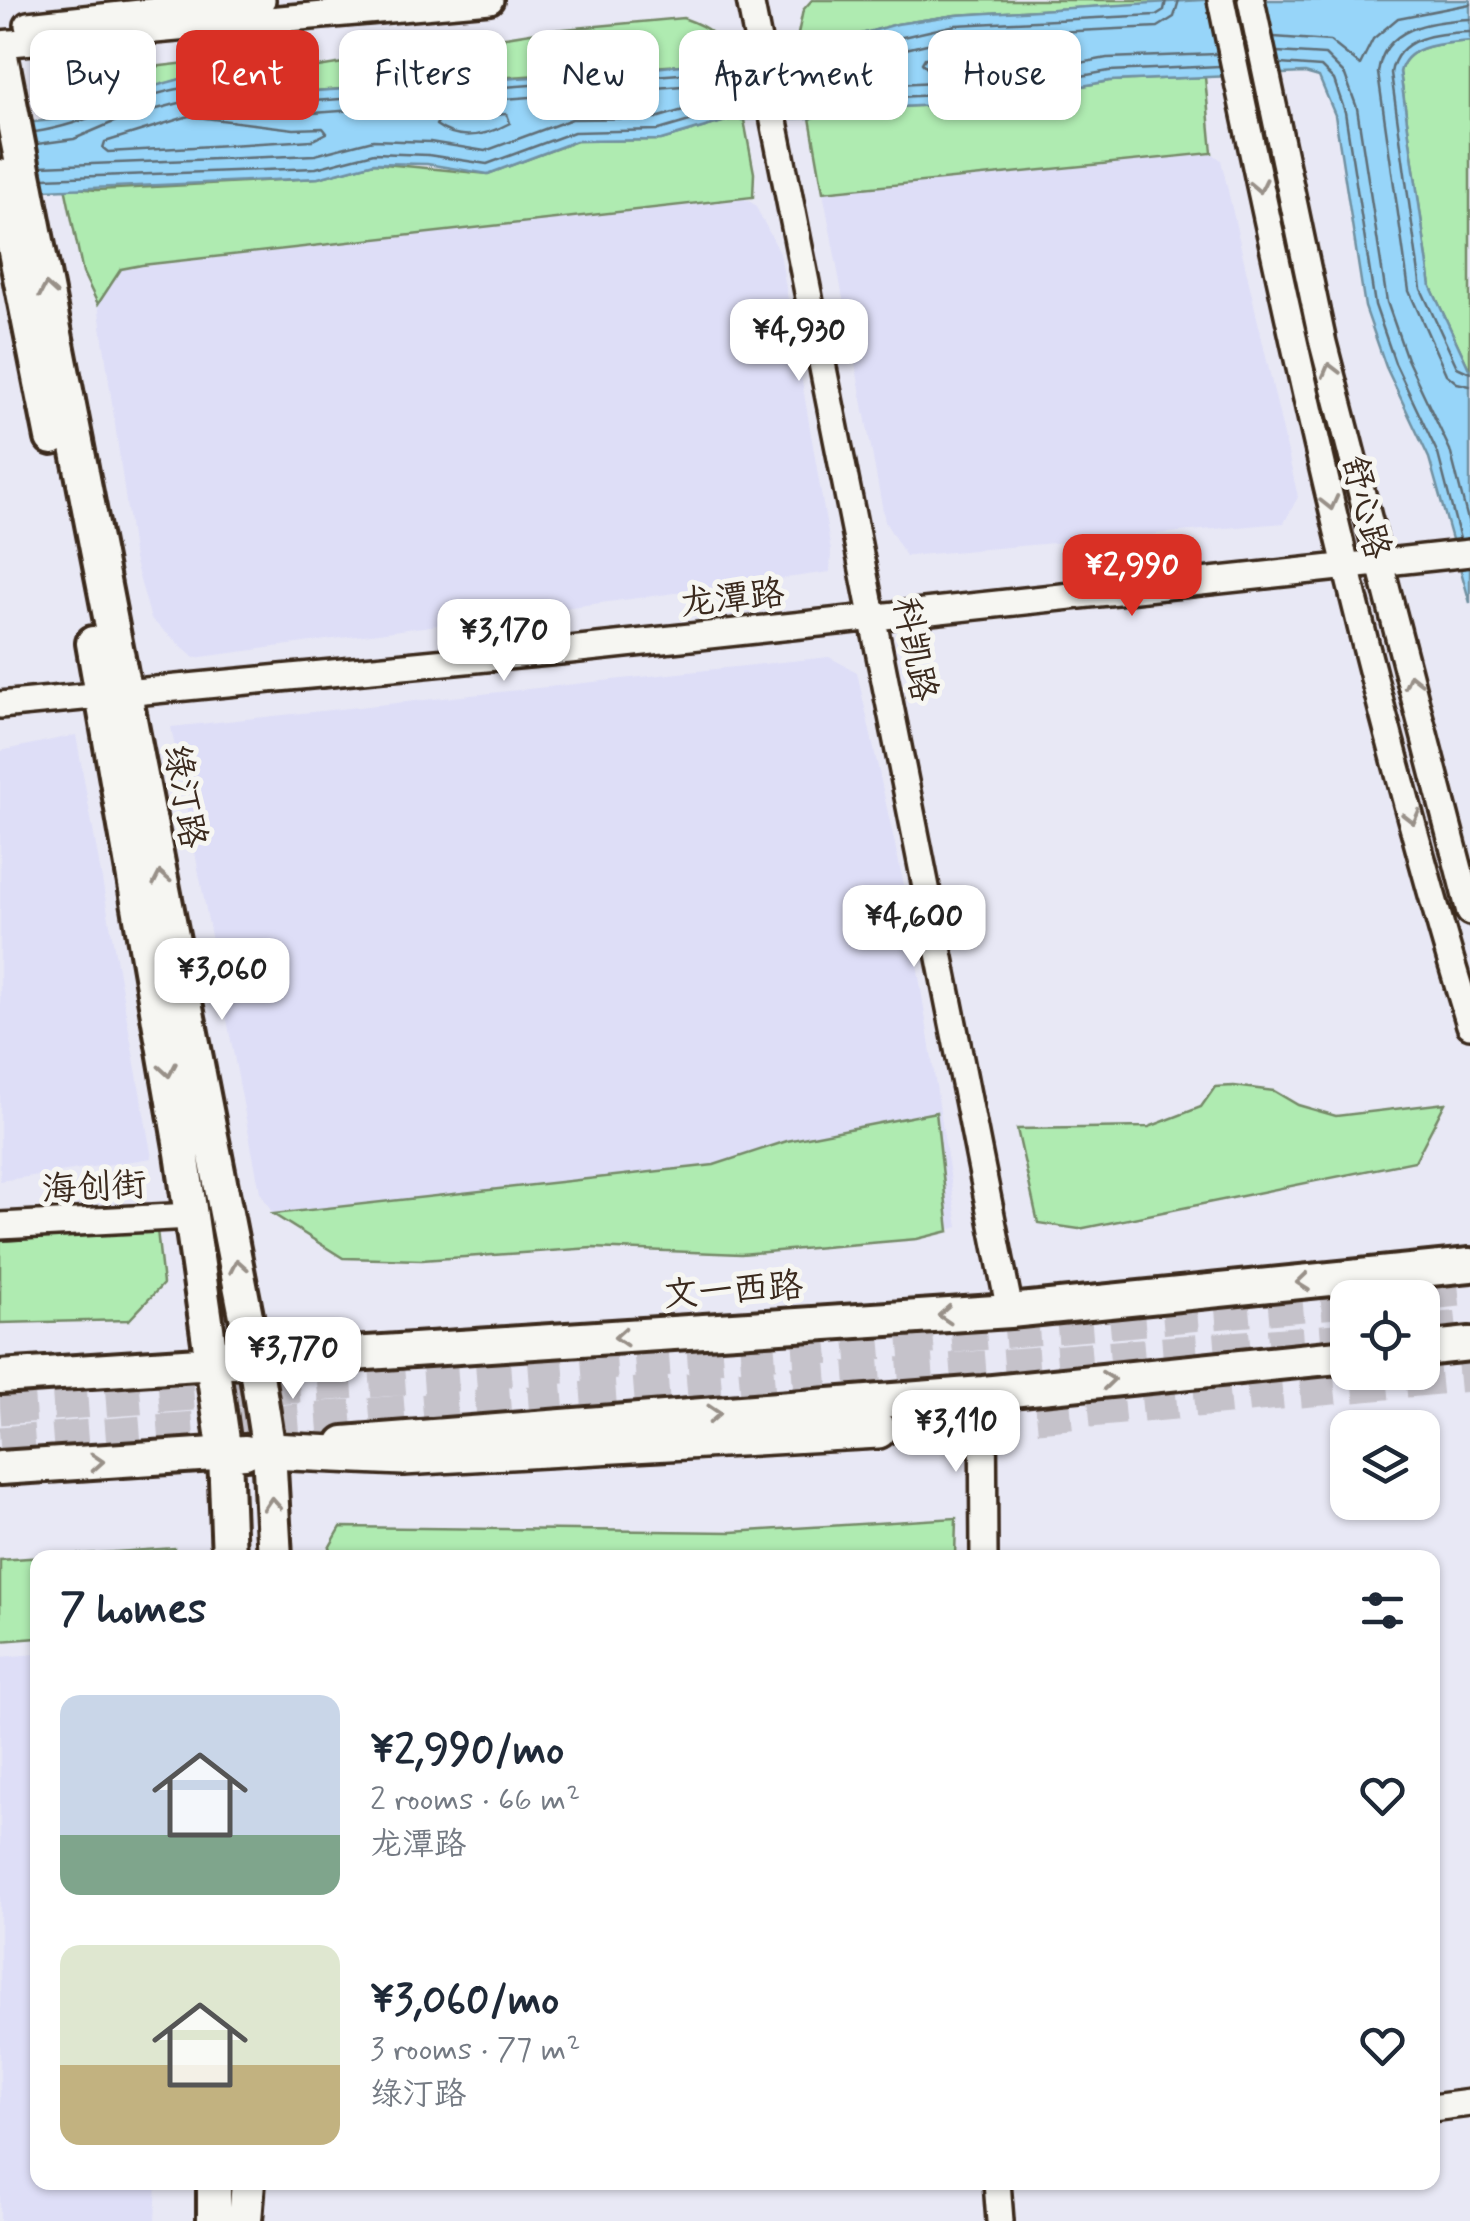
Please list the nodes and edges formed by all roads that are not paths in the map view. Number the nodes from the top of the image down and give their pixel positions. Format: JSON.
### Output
{"nodes":[{"id":1,"x":262,"y":0,"type":"edge"},
{"id":2,"x":490,"y":0,"type":"edge"},
{"id":3,"x":750,"y":0,"type":"edge"},
{"id":4,"x":1221,"y":0,"type":"edge"},
{"id":5,"x":1251,"y":0,"type":"edge"},
{"id":6,"x":0,"y":28,"type":"edge"},
{"id":7,"x":0,"y":48,"type":"edge"},
{"id":8,"x":12,"y":191,"type":"edge"},
{"id":9,"x":1470,"y":553,"type":"edge"},
{"id":10,"x":1383,"y":565,"type":"junction"},
{"id":11,"x":1346,"y":569,"type":"junction"},
{"id":12,"x":875,"y":618,"type":"junction"},
{"id":13,"x":115,"y":696,"type":"junction"},
{"id":14,"x":0,"y":705,"type":"edge"},
{"id":15,"x":1470,"y":912,"type":"edge"},
{"id":16,"x":1470,"y":1025,"type":"edge"},
{"id":17,"x":191,"y":1216,"type":"junction"},
{"id":18,"x":0,"y":1226,"type":"edge"},
{"id":19,"x":1470,"y":1265,"type":"edge"},
{"id":20,"x":1010,"y":1311,"type":"junction"},
{"id":21,"x":1470,"y":1344,"type":"edge"},
{"id":22,"x":1440,"y":1347,"type":"edge"},
{"id":23,"x":1330,"y":1358,"type":"edge"},
{"id":24,"x":256,"y":1362,"type":"junction"},
{"id":25,"x":212,"y":1365,"type":"junction"},
{"id":26,"x":0,"y":1377,"type":"edge"},
{"id":27,"x":983,"y":1393,"type":"junction"},
{"id":28,"x":878,"y":1430,"type":"tunnel mouth"},
{"id":29,"x":268,"y":1451,"type":"junction"},
{"id":30,"x":225,"y":1454,"type":"junction"},
{"id":31,"x":0,"y":1468,"type":"edge"},
{"id":32,"x":228,"y":1550,"type":"edge"},
{"id":33,"x":274,"y":1550,"type":"edge"},
{"id":34,"x":984,"y":1550,"type":"edge"},
{"id":35,"x":1470,"y":2104,"type":"edge"},
{"id":36,"x":1440,"y":2107,"type":"edge"},
{"id":37,"x":214,"y":2190,"type":"edge"},
{"id":38,"x":247,"y":2190,"type":"edge"},
{"id":39,"x":998,"y":2190,"type":"edge"},
{"id":40,"x":214,"y":2221,"type":"edge"},
{"id":41,"x":245,"y":2221,"type":"edge"},
{"id":42,"x":1000,"y":2221,"type":"edge"}],
"edges":[{"from":1,"to":6,"type":"street"},
{"from":2,"to":7,"type":"street"},
{"from":3,"to":12,"type":"street","name":"科凯路"},
{"from":4,"to":11,"type":"street","name":"舒心路","one_way":true},
{"from":10,"to":5,"type":"street","name":"舒心路","one_way":true},
{"from":7,"to":8,"type":"main road","name":"绿汀路"},
{"from":8,"to":13,"type":"main road","name":"绿汀路"},
{"from":9,"to":10,"type":"street","name":"龙潭路"},
{"from":10,"to":11,"type":"street","name":"龙潭路"},
{"from":15,"to":10,"type":"street","name":"舒心路","one_way":true},
{"from":11,"to":12,"type":"street","name":"龙潭路"},
{"from":11,"to":16,"type":"street","name":"舒心路","one_way":true},
{"from":12,"to":13,"type":"street","name":"龙潭路"},
{"from":12,"to":20,"type":"street","name":"科凯路"},
{"from":13,"to":14,"type":"street","name":"龙潭路"},
{"from":13,"to":17,"type":"main road","name":"绿汀路","one_way":true},
{"from":24,"to":13,"type":"main road","name":"绿汀路","one_way":true},
{"from":17,"to":18,"type":"street","name":"海创街"},
{"from":17,"to":25,"type":"main road","name":"绿汀路"},
{"from":19,"to":20,"type":"main road","name":"文一西路","one_way":true},
{"from":20,"to":24,"type":"main road","name":"文一西路","one_way":true},
{"from":21,"to":22,"type":"main road"},
{"from":27,"to":23,"type":"main road","one_way":true},
{"from":24,"to":25,"type":"main road","name":"文一西路"},
{"from":24,"to":29,"type":"main road","name":"绿汀路"},
{"from":25,"to":26,"type":"main road","name":"文一西路"},
{"from":25,"to":30,"type":"main road","name":"绿汀路"},
{"from":29,"to":27,"type":"main road","one_way":true},
{"from":27,"to":34,"type":"street"},
{"from":28,"to":29,"type":"highway"},
{"from":29,"to":30,"type":"main road"},
{"from":33,"to":29,"type":"main road","name":"绿汀路","one_way":true},
{"from":31,"to":30,"type":"main road","one_way":true},
{"from":30,"to":32,"type":"main road","name":"绿汀路"},
{"from":35,"to":36,"type":"street"},
{"from":37,"to":40,"type":"main road"},
{"from":38,"to":41,"type":"main road"},
{"from":39,"to":42,"type":"street"}]}
